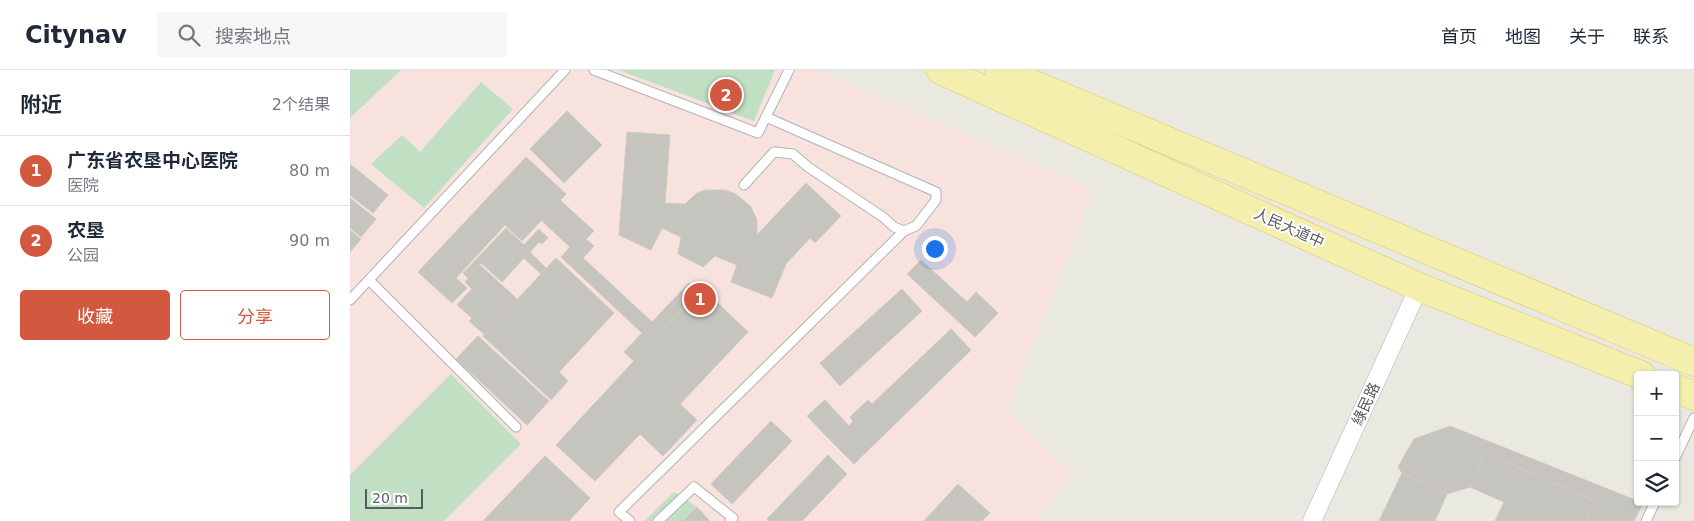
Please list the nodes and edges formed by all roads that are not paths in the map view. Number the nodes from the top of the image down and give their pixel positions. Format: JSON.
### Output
{"nodes":[{"id":1,"x":565,"y":70,"type":"edge"},
{"id":2,"x":594,"y":70,"type":"edge"},
{"id":3,"x":789,"y":70,"type":"edge"},
{"id":4,"x":940,"y":70,"type":"edge"},
{"id":5,"x":999,"y":70,"type":"edge"},
{"id":6,"x":766,"y":117,"type":"junction"},
{"id":7,"x":744,"y":185,"type":"dead end"},
{"id":8,"x":904,"y":231,"type":"junction"},
{"id":9,"x":369,"y":280,"type":"junction"},
{"id":10,"x":1419,"y":287,"type":"junction"},
{"id":11,"x":350,"y":300,"type":"edge"},
{"id":12,"x":1694,"y":362,"type":"edge"},
{"id":13,"x":1634,"y":372,"type":"edge"},
{"id":14,"x":1679,"y":390,"type":"edge"},
{"id":15,"x":1694,"y":396,"type":"edge"},
{"id":16,"x":1694,"y":418,"type":"edge"},
{"id":17,"x":516,"y":427,"type":"dead end"},
{"id":18,"x":1679,"y":450,"type":"edge"},
{"id":19,"x":1653,"y":506,"type":"edge"},
{"id":20,"x":734,"y":520,"type":"edge"},
{"id":21,"x":630,"y":521,"type":"edge"},
{"id":22,"x":658,"y":521,"type":"edge"},
{"id":23,"x":1312,"y":521,"type":"edge"},
{"id":24,"x":1646,"y":521,"type":"edge"}],
"edges":[{"from":1,"to":9,"type":"lane"},
{"from":2,"to":6,"type":"lane"},
{"from":3,"to":6,"type":"lane"},
{"from":4,"to":10,"type":"main road","name":"人民大道中"},
{"from":5,"to":12,"type":"main road"},
{"from":6,"to":8,"type":"lane"},
{"from":7,"to":8,"type":"lane"},
{"from":8,"to":21,"type":"lane"},
{"from":9,"to":11,"type":"lane"},
{"from":9,"to":17,"type":"lane"},
{"from":10,"to":13,"type":"main road","name":"人民大道中"},
{"from":10,"to":23,"type":"street","name":"綠民路"},
{"from":14,"to":15,"type":"main road"},
{"from":16,"to":18,"type":"lane"},
{"from":19,"to":24,"type":"lane"},
{"from":20,"to":22,"type":"lane"}]}
